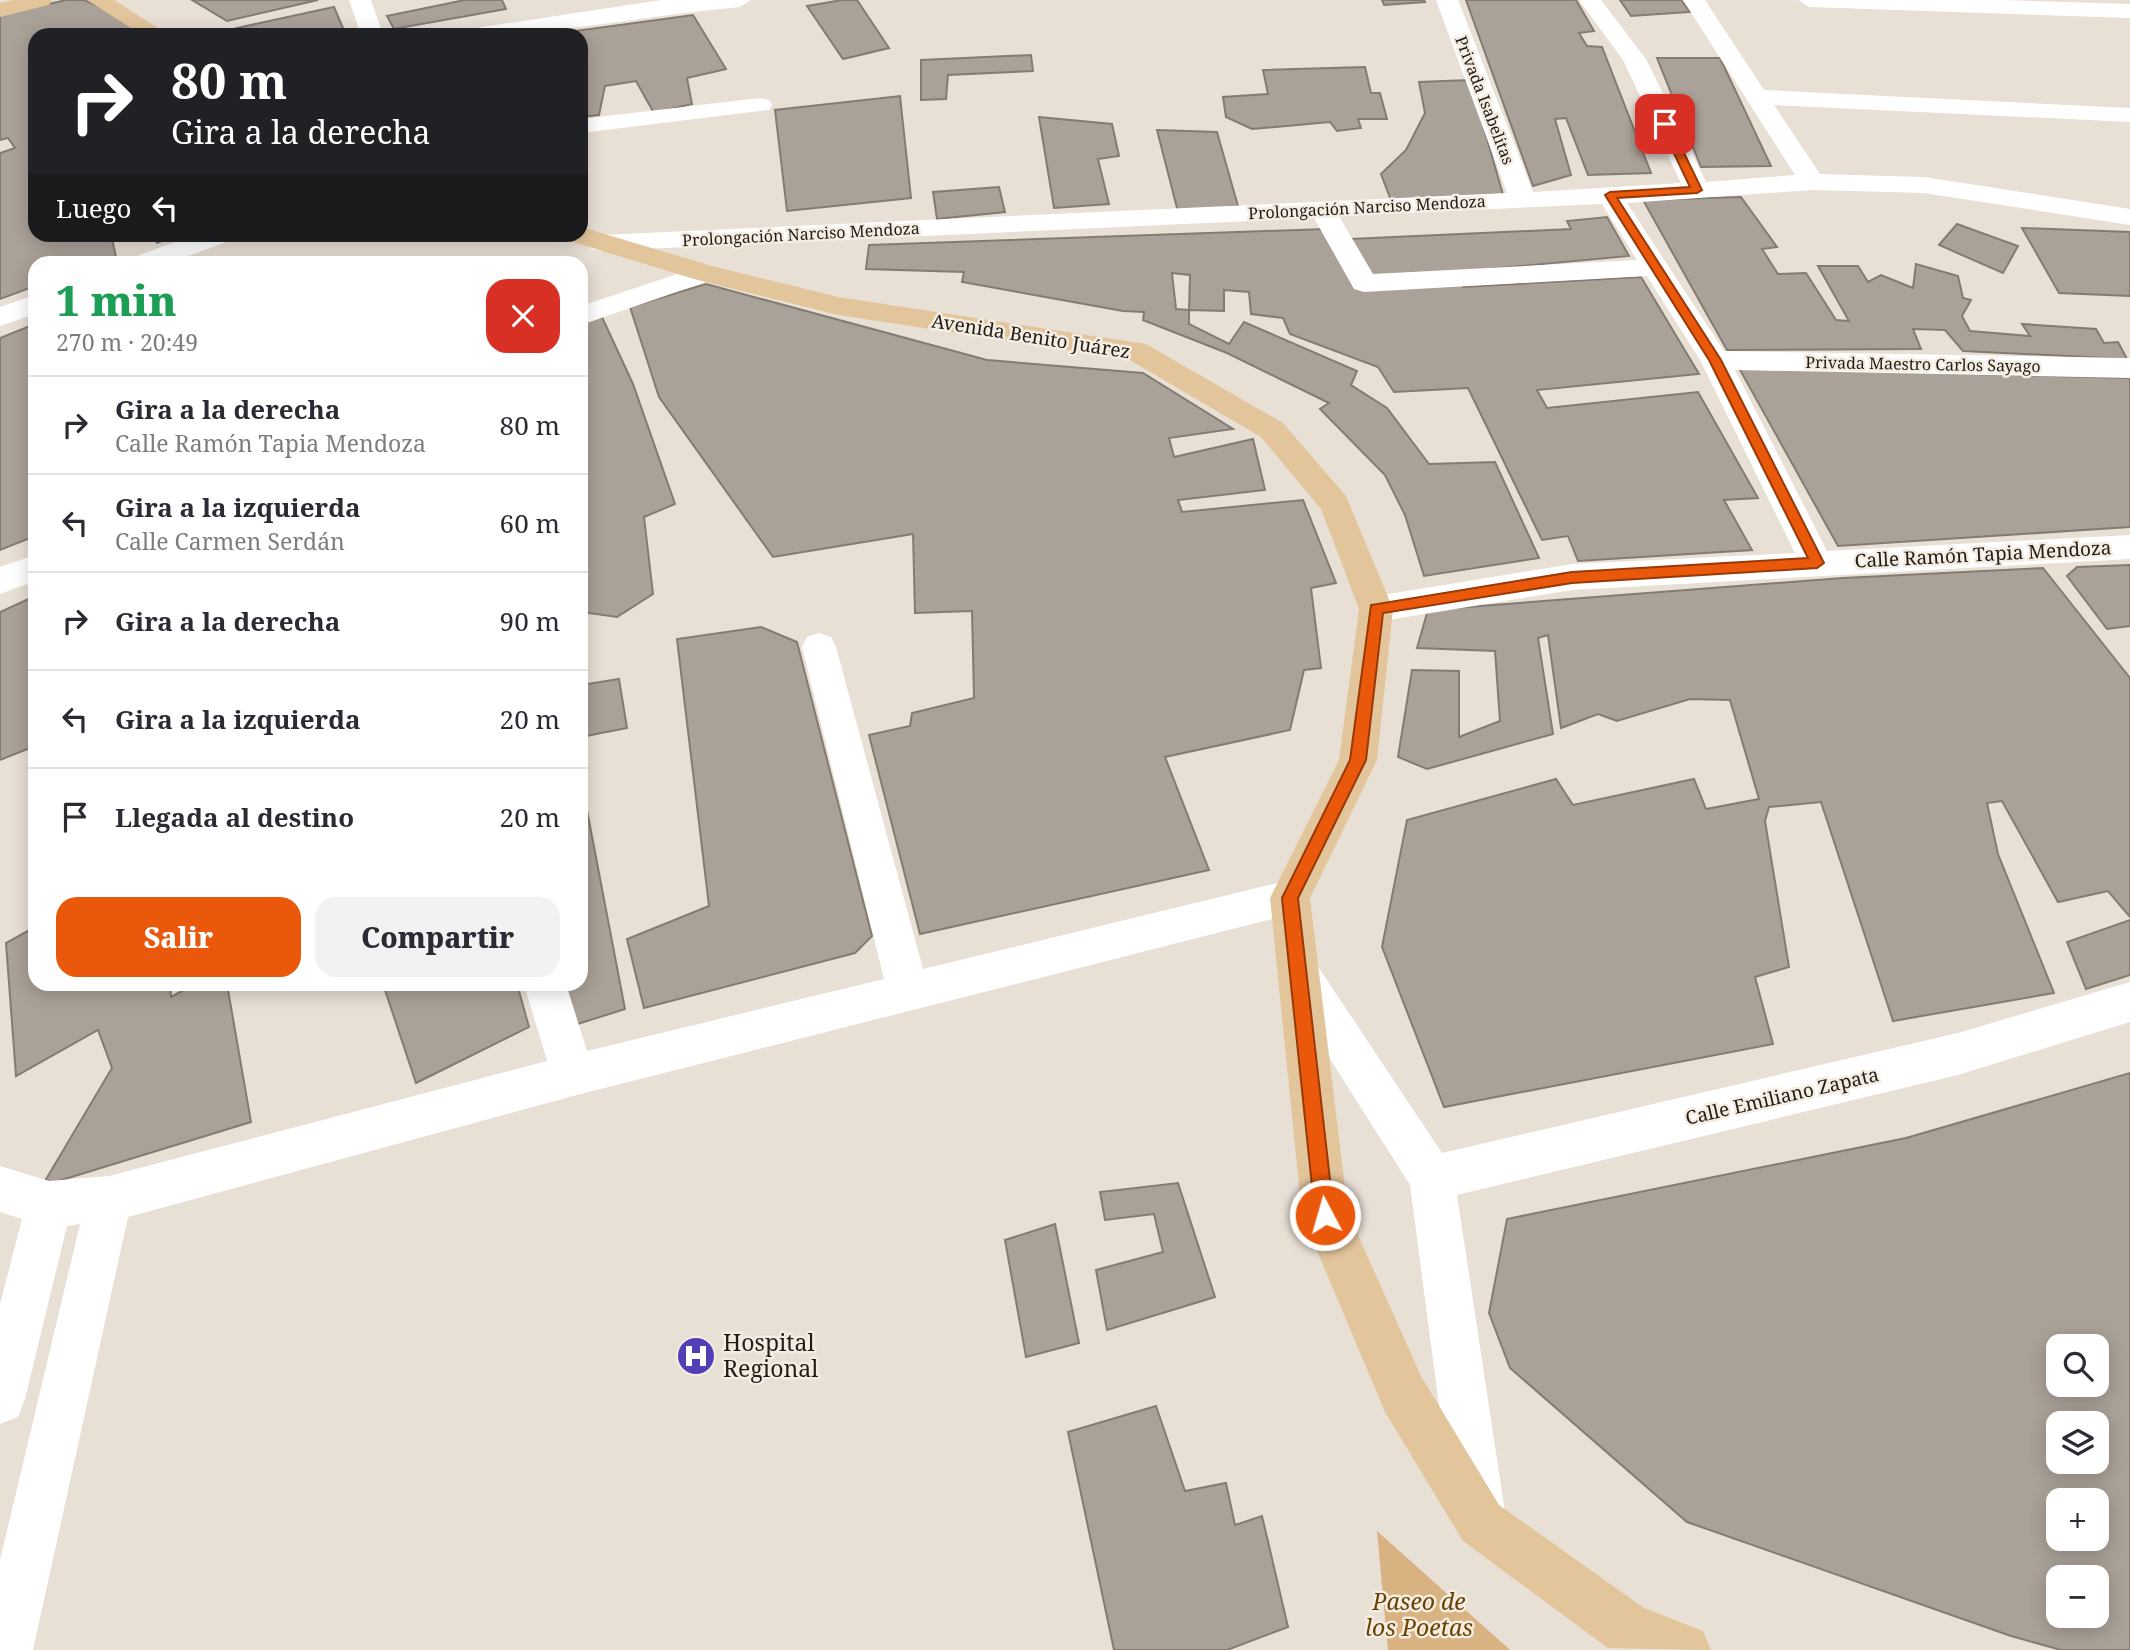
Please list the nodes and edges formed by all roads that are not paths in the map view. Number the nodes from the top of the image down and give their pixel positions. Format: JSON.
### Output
{"nodes":[{"id":1,"x":41,"y":0,"type":"edge"},
{"id":2,"x":98,"y":0,"type":"edge"},
{"id":3,"x":360,"y":0,"type":"edge"},
{"id":4,"x":740,"y":0,"type":"edge"},
{"id":5,"x":1447,"y":0,"type":"edge"},
{"id":6,"x":1590,"y":0,"type":"edge"},
{"id":7,"x":1694,"y":0,"type":"edge"},
{"id":8,"x":1809,"y":0,"type":"edge"},
{"id":9,"x":0,"y":10,"type":"edge"},
{"id":10,"x":2130,"y":11,"type":"edge"},
{"id":11,"x":146,"y":28,"type":"edge"},
{"id":12,"x":370,"y":28,"type":"edge"},
{"id":13,"x":522,"y":28,"type":"edge"},
{"id":14,"x":1757,"y":97,"type":"junction"},
{"id":15,"x":760,"y":105,"type":"dead end"},
{"id":16,"x":2130,"y":115,"type":"edge"},
{"id":17,"x":588,"y":124,"type":"edge"},
{"id":18,"x":1812,"y":182,"type":"junction"},
{"id":19,"x":1697,"y":190,"type":"junction"},
{"id":20,"x":1610,"y":195,"type":"junction"},
{"id":21,"x":1523,"y":200,"type":"junction"},
{"id":22,"x":1322,"y":209,"type":"junction"},
{"id":23,"x":2130,"y":217,"type":"edge"},
{"id":24,"x":588,"y":239,"type":"edge"},
{"id":25,"x":202,"y":242,"type":"edge"},
{"id":26,"x":164,"y":256,"type":"edge"},
{"id":27,"x":1656,"y":267,"type":"junction"},
{"id":28,"x":704,"y":272,"type":"junction"},
{"id":29,"x":28,"y":307,"type":"edge"},
{"id":30,"x":588,"y":313,"type":"edge"},
{"id":31,"x":0,"y":317,"type":"edge"},
{"id":32,"x":1715,"y":360,"type":"junction"},
{"id":33,"x":2130,"y":368,"type":"edge"},
{"id":34,"x":2130,"y":547,"type":"edge"},
{"id":35,"x":1817,"y":563,"type":"junction"},
{"id":36,"x":28,"y":570,"type":"edge"},
{"id":37,"x":0,"y":581,"type":"edge"},
{"id":38,"x":1376,"y":609,"type":"junction"},
{"id":39,"x":819,"y":647,"type":"dead end"},
{"id":40,"x":1290,"y":898,"type":"junction"},
{"id":41,"x":1298,"y":972,"type":"junction"},
{"id":42,"x":547,"y":991,"type":"edge"},
{"id":43,"x":908,"y":992,"type":"junction"},
{"id":44,"x":2130,"y":1002,"type":"edge"},
{"id":45,"x":573,"y":1075,"type":"junction"},
{"id":46,"x":1432,"y":1178,"type":"junction"},
{"id":47,"x":0,"y":1189,"type":"edge"},
{"id":48,"x":109,"y":1199,"type":"junction"},
{"id":49,"x":49,"y":1203,"type":"junction"},
{"id":50,"x":0,"y":1399,"type":"edge"},
{"id":51,"x":1481,"y":1523,"type":"junction"},
{"id":52,"x":6,"y":1650,"type":"edge"},
{"id":53,"x":1684,"y":1650,"type":"edge"}],
"edges":[{"from":1,"to":9,"type":"main road"},
{"from":2,"to":11,"type":"main road"},
{"from":3,"to":12,"type":"street"},
{"from":4,"to":13,"type":"street"},
{"from":5,"to":21,"type":"street","name":"Privada Isabelitas"},
{"from":6,"to":19,"type":"street"},
{"from":7,"to":14,"type":"street"},
{"from":8,"to":10,"type":"street"},
{"from":14,"to":16,"type":"street"},
{"from":14,"to":18,"type":"street"},
{"from":15,"to":17,"type":"street"},
{"from":18,"to":19,"type":"street","name":"Prolongación Narciso Mendoza"},
{"from":18,"to":23,"type":"street","name":"Prolongación Narciso Mendoza"},
{"from":19,"to":20,"type":"street","name":"Prolongación Narciso Mendoza"},
{"from":20,"to":21,"type":"street","name":"Prolongación Narciso Mendoza"},
{"from":20,"to":27,"type":"street"},
{"from":21,"to":22,"type":"street","name":"Prolongación Narciso Mendoza"},
{"from":22,"to":24,"type":"street","name":"Prolongación Narciso Mendoza"},
{"from":22,"to":27,"type":"street"},
{"from":24,"to":28,"type":"main road","name":"Avenida Benito Juárez"},
{"from":25,"to":26,"type":"street"},
{"from":27,"to":32,"type":"street"},
{"from":28,"to":30,"type":"street"},
{"from":28,"to":38,"type":"main road","name":"Avenida Benito Juárez"},
{"from":29,"to":31,"type":"street"},
{"from":32,"to":33,"type":"street","name":"Privada Maestro Carlos Sayago"},
{"from":32,"to":35,"type":"street"},
{"from":34,"to":35,"type":"street","name":"Calle Ramón Tapia Mendoza"},
{"from":35,"to":38,"type":"street","name":"Calle Ramón Tapia Mendoza"},
{"from":36,"to":37,"type":"street"},
{"from":38,"to":40,"type":"main road","name":"Avenida Benito Juárez"},
{"from":39,"to":43,"type":"street"},
{"from":40,"to":41,"type":"main road"},
{"from":40,"to":43,"type":"street"},
{"from":41,"to":46,"type":"street"},
{"from":41,"to":51,"type":"main road"},
{"from":42,"to":45,"type":"street"},
{"from":43,"to":45,"type":"street"},
{"from":44,"to":46,"type":"street","name":"Calle Emiliano Zapata"},
{"from":45,"to":48,"type":"street"},
{"from":46,"to":51,"type":"street"},
{"from":47,"to":49,"type":"street"},
{"from":48,"to":49,"type":"street"},
{"from":48,"to":52,"type":"street"},
{"from":49,"to":50,"type":"street"},
{"from":51,"to":53,"type":"main road"}]}
